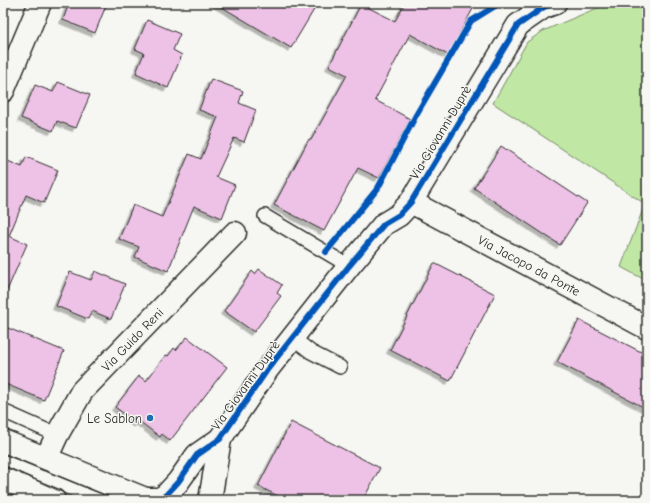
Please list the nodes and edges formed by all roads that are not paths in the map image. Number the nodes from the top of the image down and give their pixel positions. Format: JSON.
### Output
{"nodes":[{"id":1,"x":40,"y":3,"type":"edge"},
{"id":2,"x":545,"y":4,"type":"edge"},
{"id":3,"x":3,"y":91,"type":"edge"},
{"id":4,"x":411,"y":202,"type":"junction"},
{"id":5,"x":265,"y":216,"type":"dead end"},
{"id":6,"x":235,"y":233,"type":"dead end"},
{"id":7,"x":349,"y":266,"type":"junction"},
{"id":8,"x":647,"y":328,"type":"edge"},
{"id":9,"x":293,"y":338,"type":"junction"},
{"id":10,"x":340,"y":367,"type":"dead end"},
{"id":11,"x":3,"y":411,"type":"edge"},
{"id":12,"x":57,"y":435,"type":"junction"},
{"id":13,"x":220,"y":439,"type":"junction"},
{"id":14,"x":3,"y":441,"type":"edge"},
{"id":15,"x":46,"y":459,"type":"junction"},
{"id":16,"x":3,"y":479,"type":"edge"},
{"id":17,"x":54,"y":500,"type":"edge"},
{"id":18,"x":147,"y":500,"type":"edge"},
{"id":19,"x":210,"y":500,"type":"edge"}],
"edges":[{"from":1,"to":3,"type":"street"},
{"from":2,"to":4,"type":"street","name":"Via Giovanni Duprè"},
{"from":4,"to":7,"type":"street","name":"Via Giovanni Duprè"},
{"from":4,"to":8,"type":"street","name":"Via Jacopo da Ponte"},
{"from":5,"to":7,"type":"lane"},
{"from":6,"to":12,"type":"street","name":"Via Guido Reni"},
{"from":7,"to":9,"type":"street","name":"Via Giovanni Duprè"},
{"from":9,"to":10,"type":"lane"},
{"from":9,"to":13,"type":"street","name":"Via Giovanni Duprè"},
{"from":11,"to":12,"type":"lane"},
{"from":12,"to":15,"type":"street","name":"Via Guido Reni"},
{"from":13,"to":18,"type":"street","name":"Via Giovanni Duprè"},
{"from":13,"to":19,"type":"street","name":"Via Giovanni Duprè"},
{"from":14,"to":15,"type":"street"},
{"from":15,"to":18,"type":"street"},
{"from":16,"to":17,"type":"street"}]}
